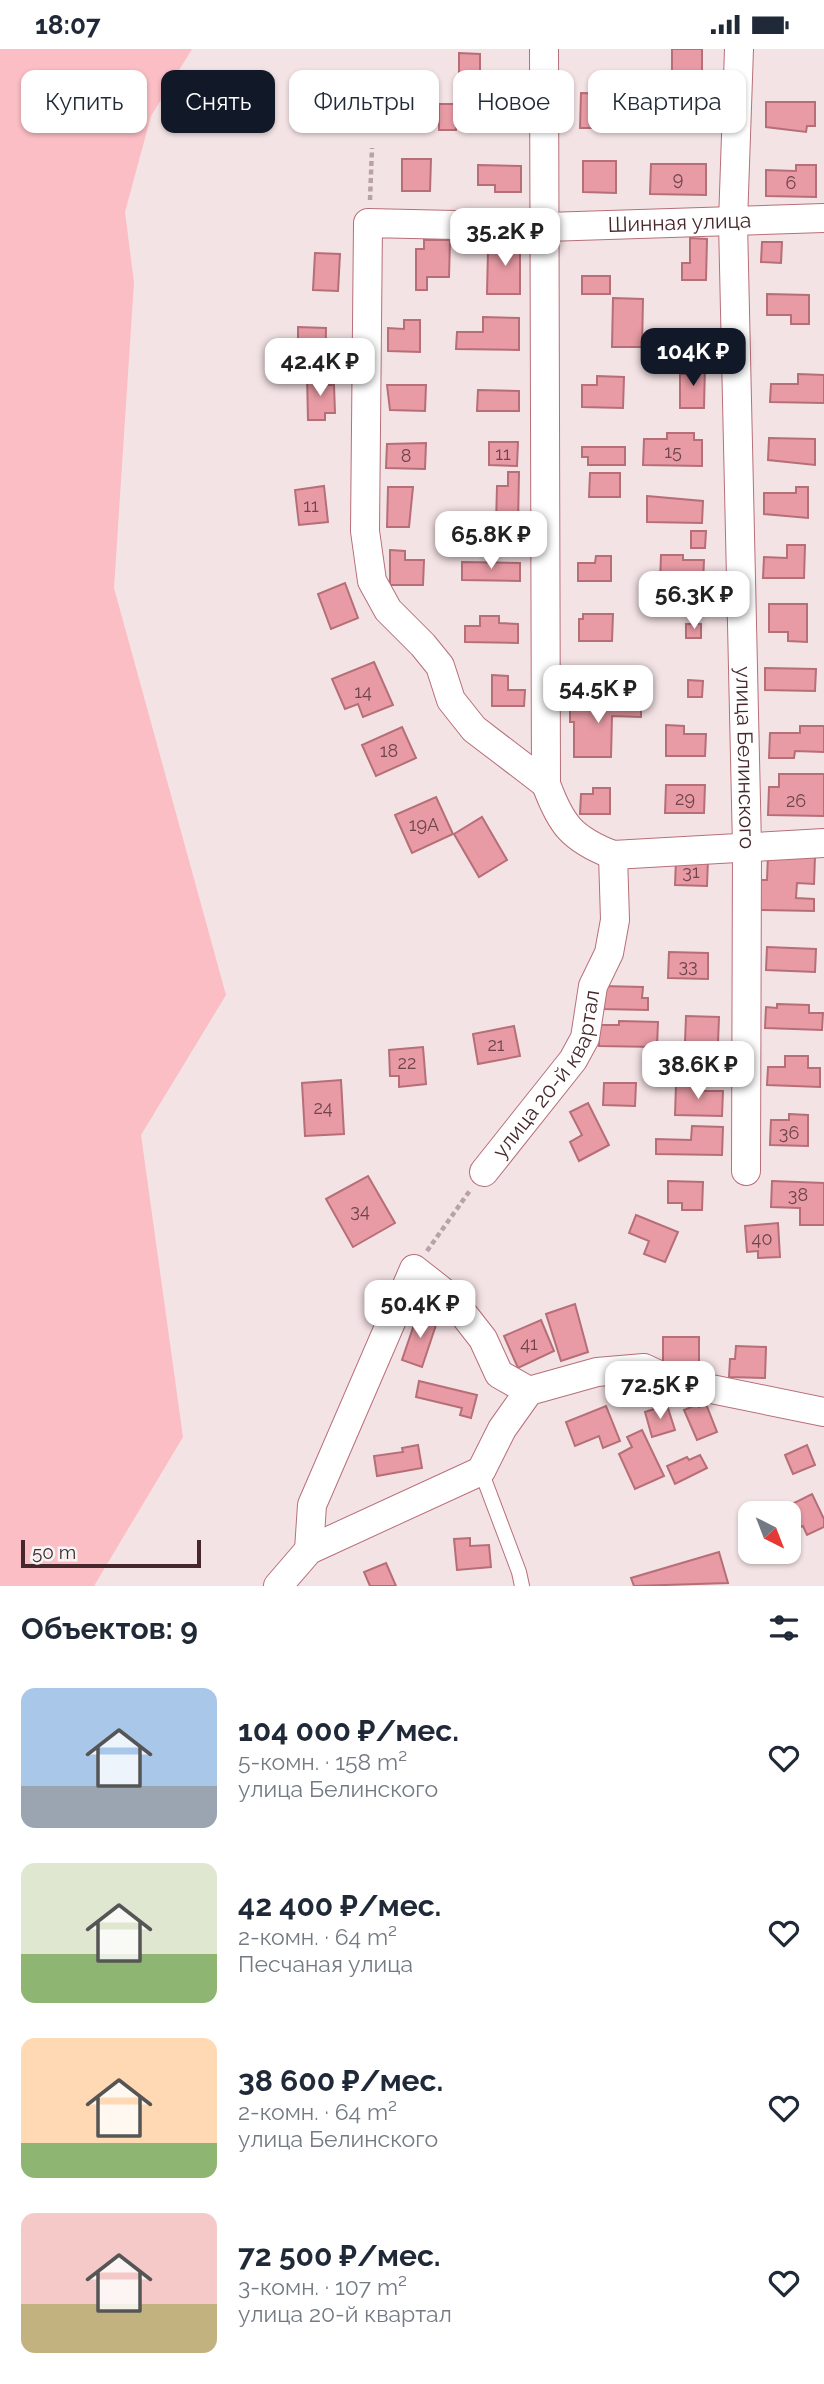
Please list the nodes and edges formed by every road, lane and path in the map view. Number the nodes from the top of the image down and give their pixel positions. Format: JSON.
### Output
{"nodes":[{"id":1,"x":544,"y":49,"type":"edge"},
{"id":2,"x":739,"y":49,"type":"edge"},
{"id":3,"x":372,"y":148,"type":"dead end"},
{"id":4,"x":824,"y":218,"type":"edge"},
{"id":5,"x":733,"y":222,"type":"junction"},
{"id":6,"x":369,"y":223,"type":"junction"},
{"id":7,"x":546,"y":227,"type":"junction"},
{"id":8,"x":547,"y":784,"type":"junction"},
{"id":9,"x":824,"y":843,"type":"edge"},
{"id":10,"x":747,"y":846,"type":"junction"},
{"id":11,"x":613,"y":855,"type":"junction"},
{"id":12,"x":746,"y":1171,"type":"dead end"},
{"id":13,"x":484,"y":1172,"type":"joint"},
{"id":14,"x":414,"y":1269,"type":"junction"},
{"id":15,"x":528,"y":1391,"type":"junction"},
{"id":16,"x":824,"y":1412,"type":"edge"},
{"id":17,"x":481,"y":1471,"type":"junction"},
{"id":18,"x":309,"y":1550,"type":"junction"},
{"id":19,"x":278,"y":1586,"type":"edge"},
{"id":20,"x":522,"y":1586,"type":"edge"}],
"edges":[{"from":1,"to":7,"type":"street"},
{"from":2,"to":5,"type":"street","name":"улица Белинского"},
{"from":3,"to":6,"type":"path"},
{"from":4,"to":5,"type":"street","name":"Шинная улица"},
{"from":5,"to":7,"type":"street","name":"Шинная улица"},
{"from":5,"to":10,"type":"street","name":"улица Белинского"},
{"from":6,"to":7,"type":"street","name":"Шинная улица"},
{"from":6,"to":8,"type":"street"},
{"from":7,"to":8,"type":"street"},
{"from":8,"to":11,"type":"street"},
{"from":9,"to":10,"type":"street"},
{"from":10,"to":11,"type":"street"},
{"from":10,"to":12,"type":"street","name":"улица Белинского"},
{"from":11,"to":13,"type":"street","name":"улица 20-й квартал"},
{"from":13,"to":14,"type":"path","name":"улица 20-й квартал"},
{"from":14,"to":15,"type":"street"},
{"from":14,"to":18,"type":"street"},
{"from":15,"to":16,"type":"street"},
{"from":15,"to":17,"type":"street"},
{"from":17,"to":18,"type":"street"},
{"from":17,"to":20,"type":"lane"},
{"from":18,"to":19,"type":"street"}]}
